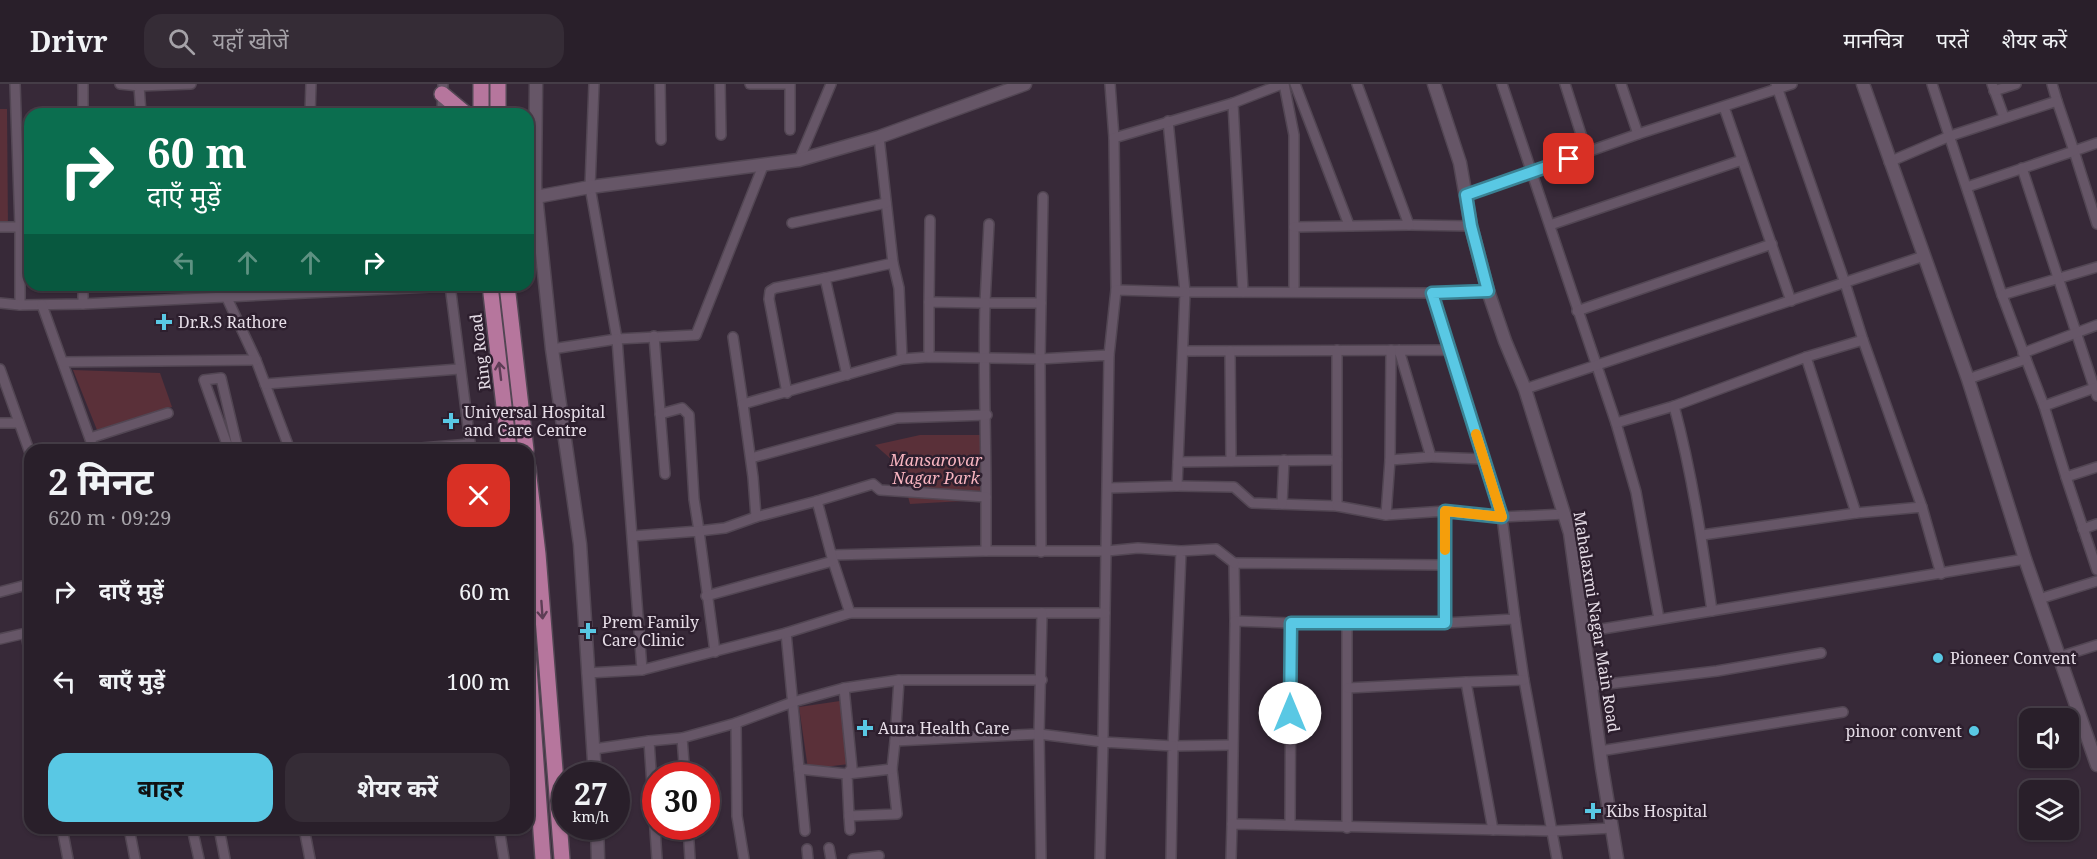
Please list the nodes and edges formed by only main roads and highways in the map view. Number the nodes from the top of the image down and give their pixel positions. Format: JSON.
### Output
{"nodes":[{"id":1,"x":481,"y":84,"type":"edge"},
{"id":2,"x":498,"y":84,"type":"edge"},
{"id":3,"x":442,"y":89,"type":"edge"},
{"id":4,"x":460,"y":108,"type":"edge"},
{"id":5,"x":481,"y":108,"type":"edge"},
{"id":6,"x":498,"y":108,"type":"edge"},
{"id":7,"x":491,"y":291,"type":"edge"},
{"id":8,"x":508,"y":291,"type":"edge"},
{"id":9,"x":508,"y":444,"type":"edge"},
{"id":10,"x":525,"y":444,"type":"edge"},
{"id":11,"x":534,"y":520,"type":"edge"},
{"id":12,"x":534,"y":735,"type":"edge"},
{"id":13,"x":543,"y":859,"type":"edge"},
{"id":14,"x":562,"y":859,"type":"edge"}],
"edges":[{"from":1,"to":5,"type":"main road"},
{"from":2,"to":6,"type":"main road"},
{"from":3,"to":4,"type":"main road"},
{"from":9,"to":7,"type":"main road","name":"Ring Road","one_way":true},
{"from":8,"to":10,"type":"main road","name":"Ring Road"},
{"from":11,"to":14,"type":"main road","one_way":true},
{"from":12,"to":13,"type":"main road"}]}
